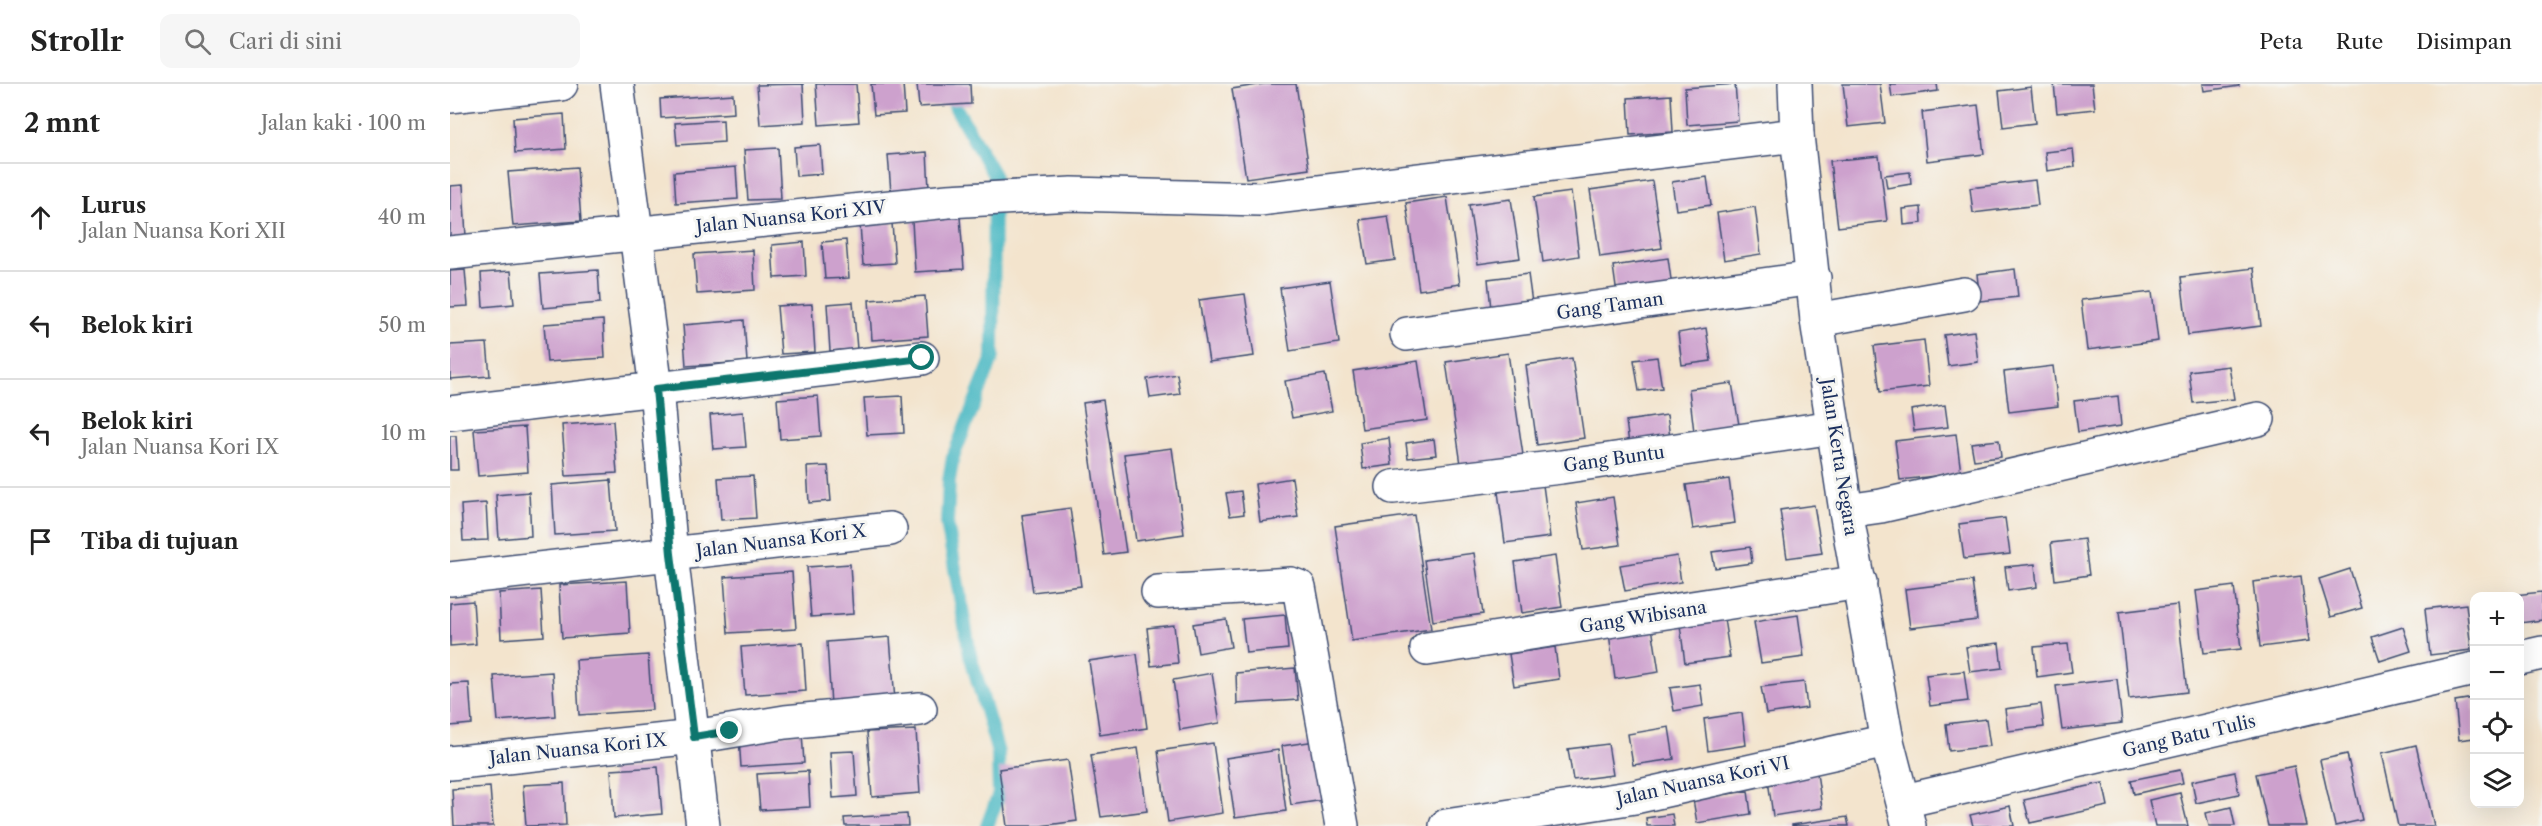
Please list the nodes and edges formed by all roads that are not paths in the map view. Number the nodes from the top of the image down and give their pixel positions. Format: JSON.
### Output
{"nodes":[{"id":1,"x":561,"y":84,"type":"edge"},
{"id":2,"x":616,"y":84,"type":"edge"},
{"id":3,"x":1795,"y":84,"type":"edge"},
{"id":4,"x":450,"y":96,"type":"edge"},
{"id":5,"x":1797,"y":135,"type":"junction"},
{"id":6,"x":635,"y":234,"type":"junction"},
{"id":7,"x":450,"y":253,"type":"edge"},
{"id":8,"x":1814,"y":278,"type":"junction"},
{"id":9,"x":1964,"y":294,"type":"dead end"},
{"id":10,"x":1818,"y":320,"type":"junction"},
{"id":11,"x":1407,"y":334,"type":"dead end"},
{"id":12,"x":922,"y":358,"type":"dead end"},
{"id":13,"x":656,"y":389,"type":"junction"},
{"id":14,"x":450,"y":413,"type":"edge"},
{"id":15,"x":2258,"y":419,"type":"dead end"},
{"id":16,"x":1834,"y":427,"type":"junction"},
{"id":17,"x":1393,"y":487,"type":"dead end"},
{"id":18,"x":1846,"y":511,"type":"junction"},
{"id":19,"x":890,"y":529,"type":"dead end"},
{"id":20,"x":671,"y":554,"type":"junction"},
{"id":21,"x":450,"y":579,"type":"edge"},
{"id":22,"x":1860,"y":582,"type":"junction"},
{"id":23,"x":1158,"y":592,"type":"dead end"},
{"id":24,"x":1427,"y":649,"type":"dead end"},
{"id":25,"x":2542,"y":652,"type":"edge"},
{"id":26,"x":2524,"y":657,"type":"edge"},
{"id":27,"x":2470,"y":670,"type":"edge"},
{"id":28,"x":920,"y":709,"type":"dead end"},
{"id":29,"x":694,"y":737,"type":"junction"},
{"id":30,"x":1887,"y":741,"type":"junction"},
{"id":31,"x":450,"y":763,"type":"edge"},
{"id":32,"x":1907,"y":814,"type":"edge"},
{"id":33,"x":703,"y":826,"type":"edge"},
{"id":34,"x":1342,"y":826,"type":"edge"},
{"id":35,"x":1446,"y":826,"type":"edge"}],
"edges":[{"from":1,"to":4,"type":"street"},
{"from":2,"to":6,"type":"street"},
{"from":3,"to":5,"type":"street","name":"Jalan Kerta Negara"},
{"from":5,"to":6,"type":"street","name":"Jalan Nuansa Kori XIV"},
{"from":5,"to":8,"type":"street","name":"Jalan Kerta Negara"},
{"from":6,"to":7,"type":"street","name":"Jalan Nuansa Kori XIV"},
{"from":6,"to":13,"type":"street"},
{"from":8,"to":10,"type":"street","name":"Jalan Kerta Negara"},
{"from":8,"to":11,"type":"street","name":"Gang Taman"},
{"from":9,"to":10,"type":"street"},
{"from":10,"to":16,"type":"street","name":"Jalan Kerta Negara"},
{"from":12,"to":13,"type":"street"},
{"from":13,"to":14,"type":"street"},
{"from":13,"to":20,"type":"street"},
{"from":15,"to":18,"type":"street"},
{"from":16,"to":17,"type":"street","name":"Gang Buntu"},
{"from":16,"to":18,"type":"street","name":"Jalan Kerta Negara"},
{"from":18,"to":22,"type":"street","name":"Jalan Kerta Negara"},
{"from":19,"to":20,"type":"street","name":"Jalan Nuansa Kori X"},
{"from":20,"to":21,"type":"street","name":"Jalan Nuansa Kori X"},
{"from":20,"to":29,"type":"street"},
{"from":22,"to":24,"type":"street","name":"Gang Wibisana"},
{"from":22,"to":30,"type":"street","name":"Jalan Kerta Negara"},
{"from":23,"to":34,"type":"street"},
{"from":25,"to":26,"type":"street"},
{"from":27,"to":32,"type":"street","name":"Gang Batu Tulis"},
{"from":28,"to":29,"type":"street","name":"Jalan Nuansa Kori IX"},
{"from":29,"to":31,"type":"street","name":"Jalan Nuansa Kori IX"},
{"from":29,"to":33,"type":"street"},
{"from":30,"to":32,"type":"street","name":"Jalan Kerta Negara"},
{"from":30,"to":35,"type":"street","name":"Jalan Nuansa Kori VI"}]}
